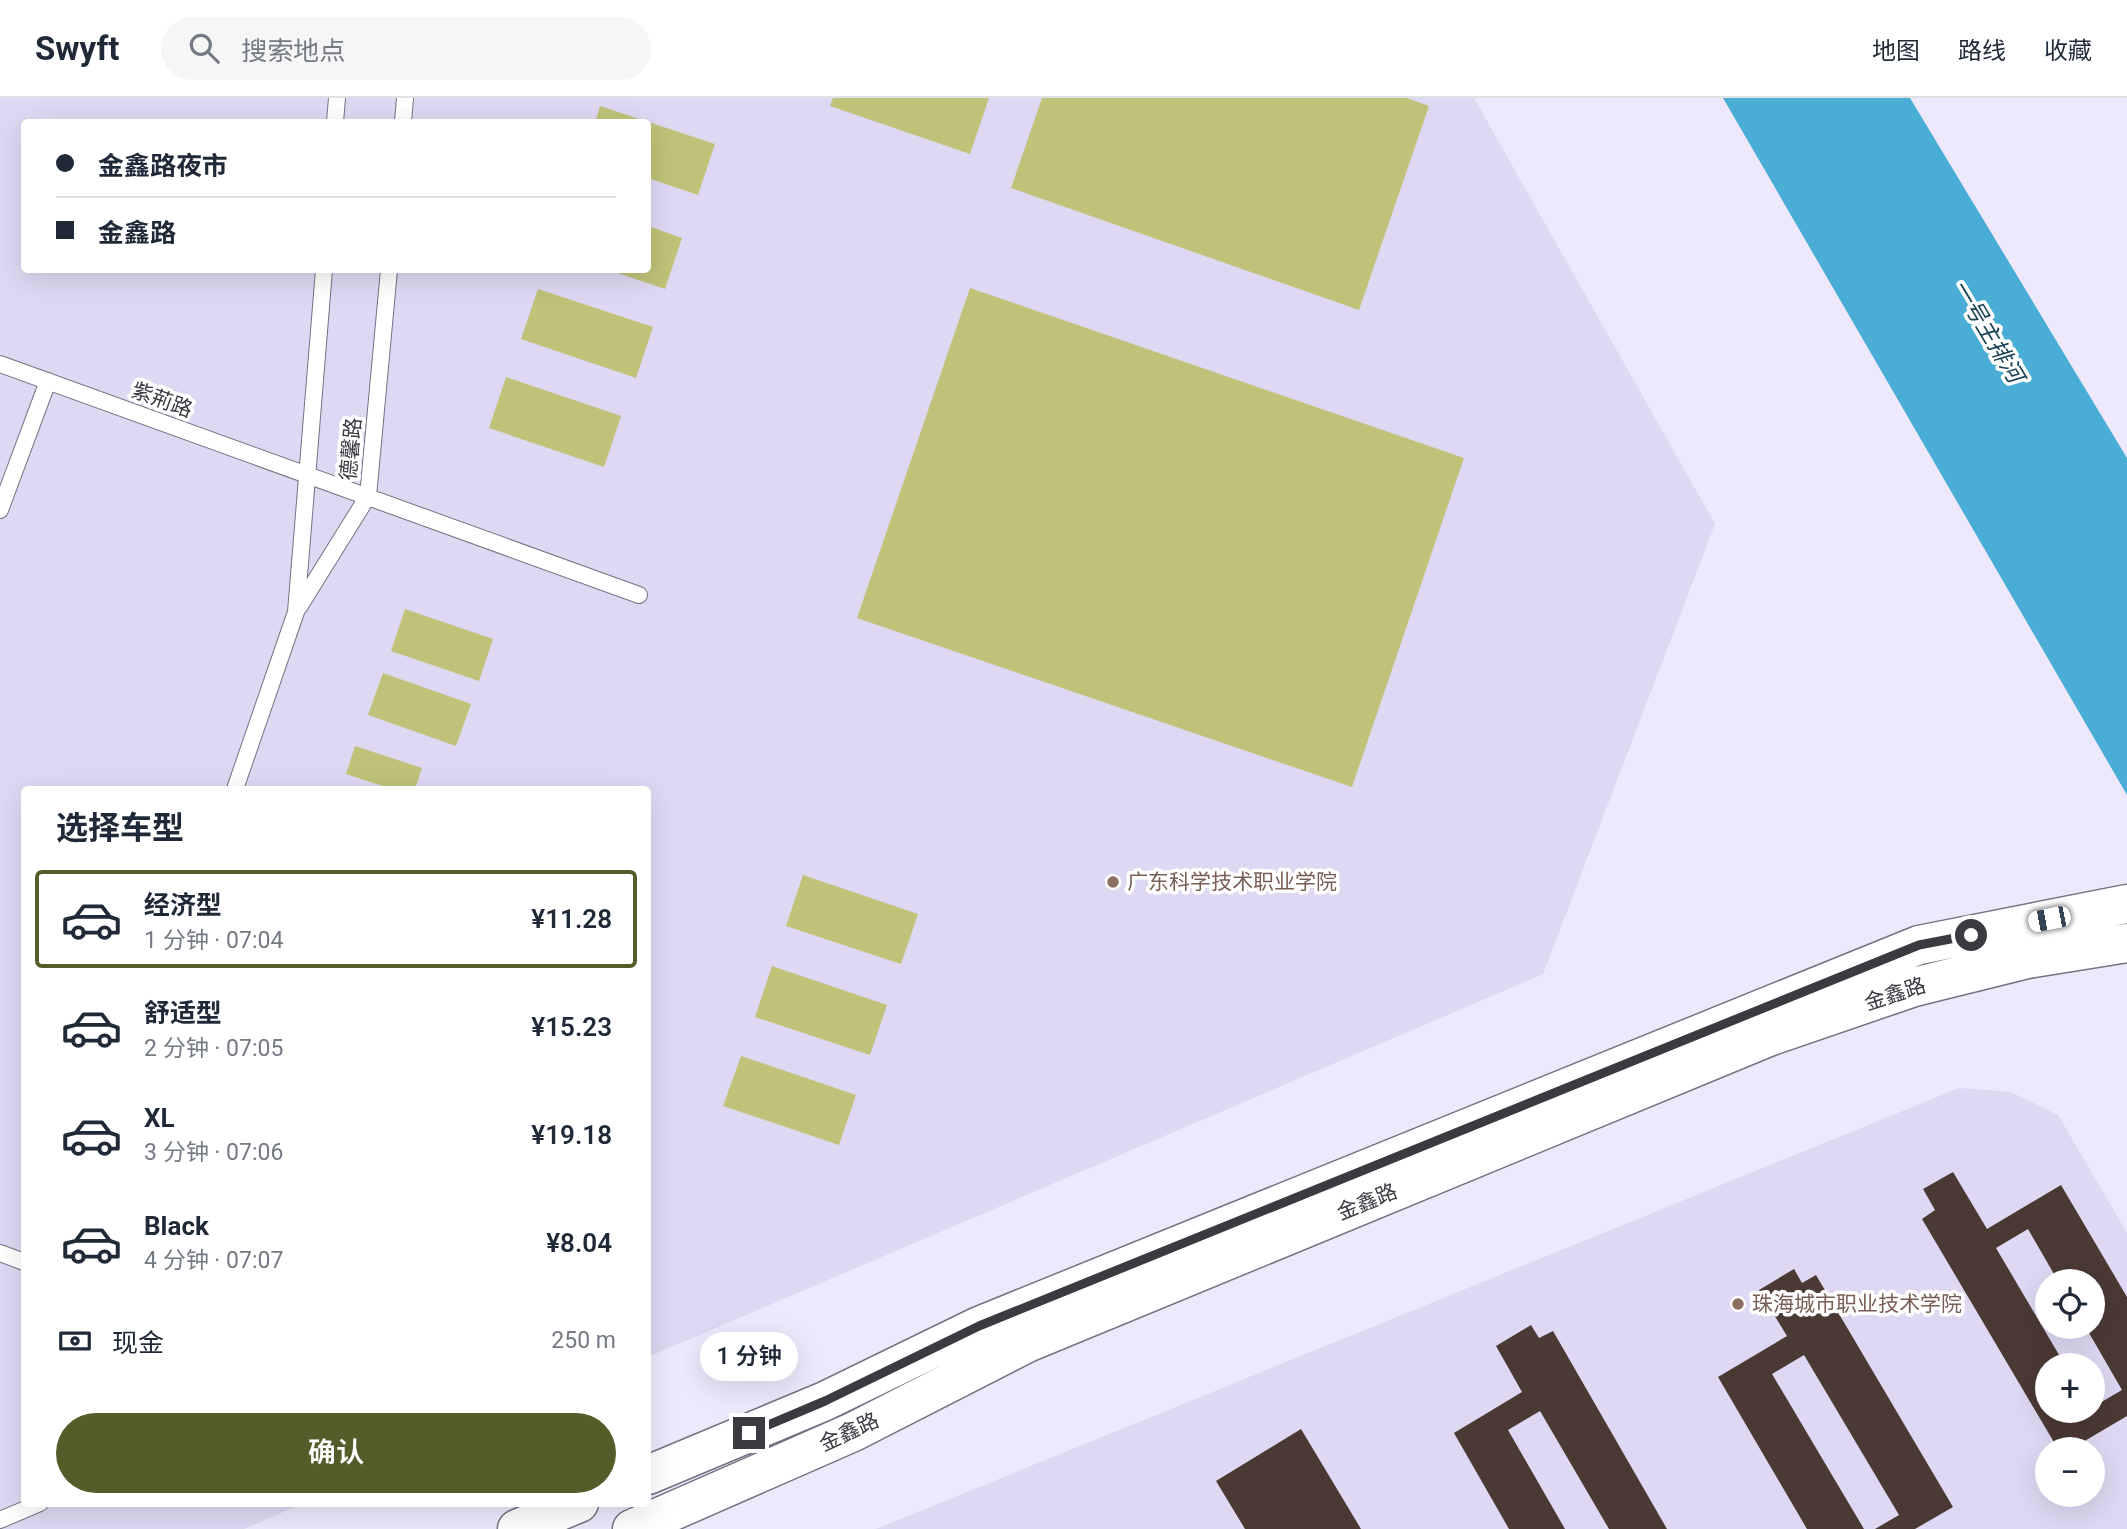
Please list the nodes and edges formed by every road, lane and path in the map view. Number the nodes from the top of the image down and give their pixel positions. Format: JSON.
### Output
{"nodes":[{"id":1,"x":337,"y":98,"type":"edge"},
{"id":2,"x":405,"y":98,"type":"edge"},
{"id":3,"x":335,"y":119,"type":"edge"},
{"id":4,"x":403,"y":119,"type":"edge"},
{"id":5,"x":324,"y":273,"type":"edge"},
{"id":6,"x":389,"y":273,"type":"edge"},
{"id":7,"x":0,"y":364,"type":"edge"},
{"id":8,"x":48,"y":381,"type":"junction"},
{"id":9,"x":309,"y":475,"type":"junction"},
{"id":10,"x":368,"y":496,"type":"junction"},
{"id":11,"x":0,"y":510,"type":"edge"},
{"id":12,"x":639,"y":595,"type":"dead end"},
{"id":13,"x":296,"y":612,"type":"junction"},
{"id":14,"x":235,"y":786,"type":"edge"},
{"id":15,"x":2127,"y":904,"type":"edge"},
{"id":16,"x":2127,"y":943,"type":"edge"},
{"id":17,"x":0,"y":1253,"type":"edge"},
{"id":18,"x":21,"y":1261,"type":"edge"},
{"id":19,"x":651,"y":1474,"type":"edge"},
{"id":20,"x":31,"y":1507,"type":"edge"},
{"id":21,"x":569,"y":1507,"type":"edge"},
{"id":22,"x":0,"y":1520,"type":"edge"},
{"id":23,"x":639,"y":1527,"type":"edge"},
{"id":24,"x":517,"y":1529,"type":"edge"}],
"edges":[{"from":1,"to":3,"type":"lane"},
{"from":2,"to":4,"type":"lane"},
{"from":5,"to":9,"type":"lane","name":"德馨路"},
{"from":6,"to":10,"type":"lane","name":"德馨路"},
{"from":7,"to":8,"type":"lane","name":"紫荊路"},
{"from":8,"to":9,"type":"lane","name":"紫荊路"},
{"from":8,"to":11,"type":"lane"},
{"from":9,"to":10,"type":"lane","name":"紫荊路"},
{"from":9,"to":13,"type":"lane","name":"德馨路"},
{"from":10,"to":12,"type":"lane","name":"紫荊路"},
{"from":10,"to":13,"type":"lane","name":"德馨路"},
{"from":13,"to":14,"type":"lane","name":"德馨路"},
{"from":15,"to":19,"type":"street","name":"金鑫路"},
{"from":16,"to":23,"type":"street","name":"金鑫路"},
{"from":17,"to":18,"type":"lane"},
{"from":20,"to":22,"type":"lane"},
{"from":21,"to":24,"type":"street"}]}
